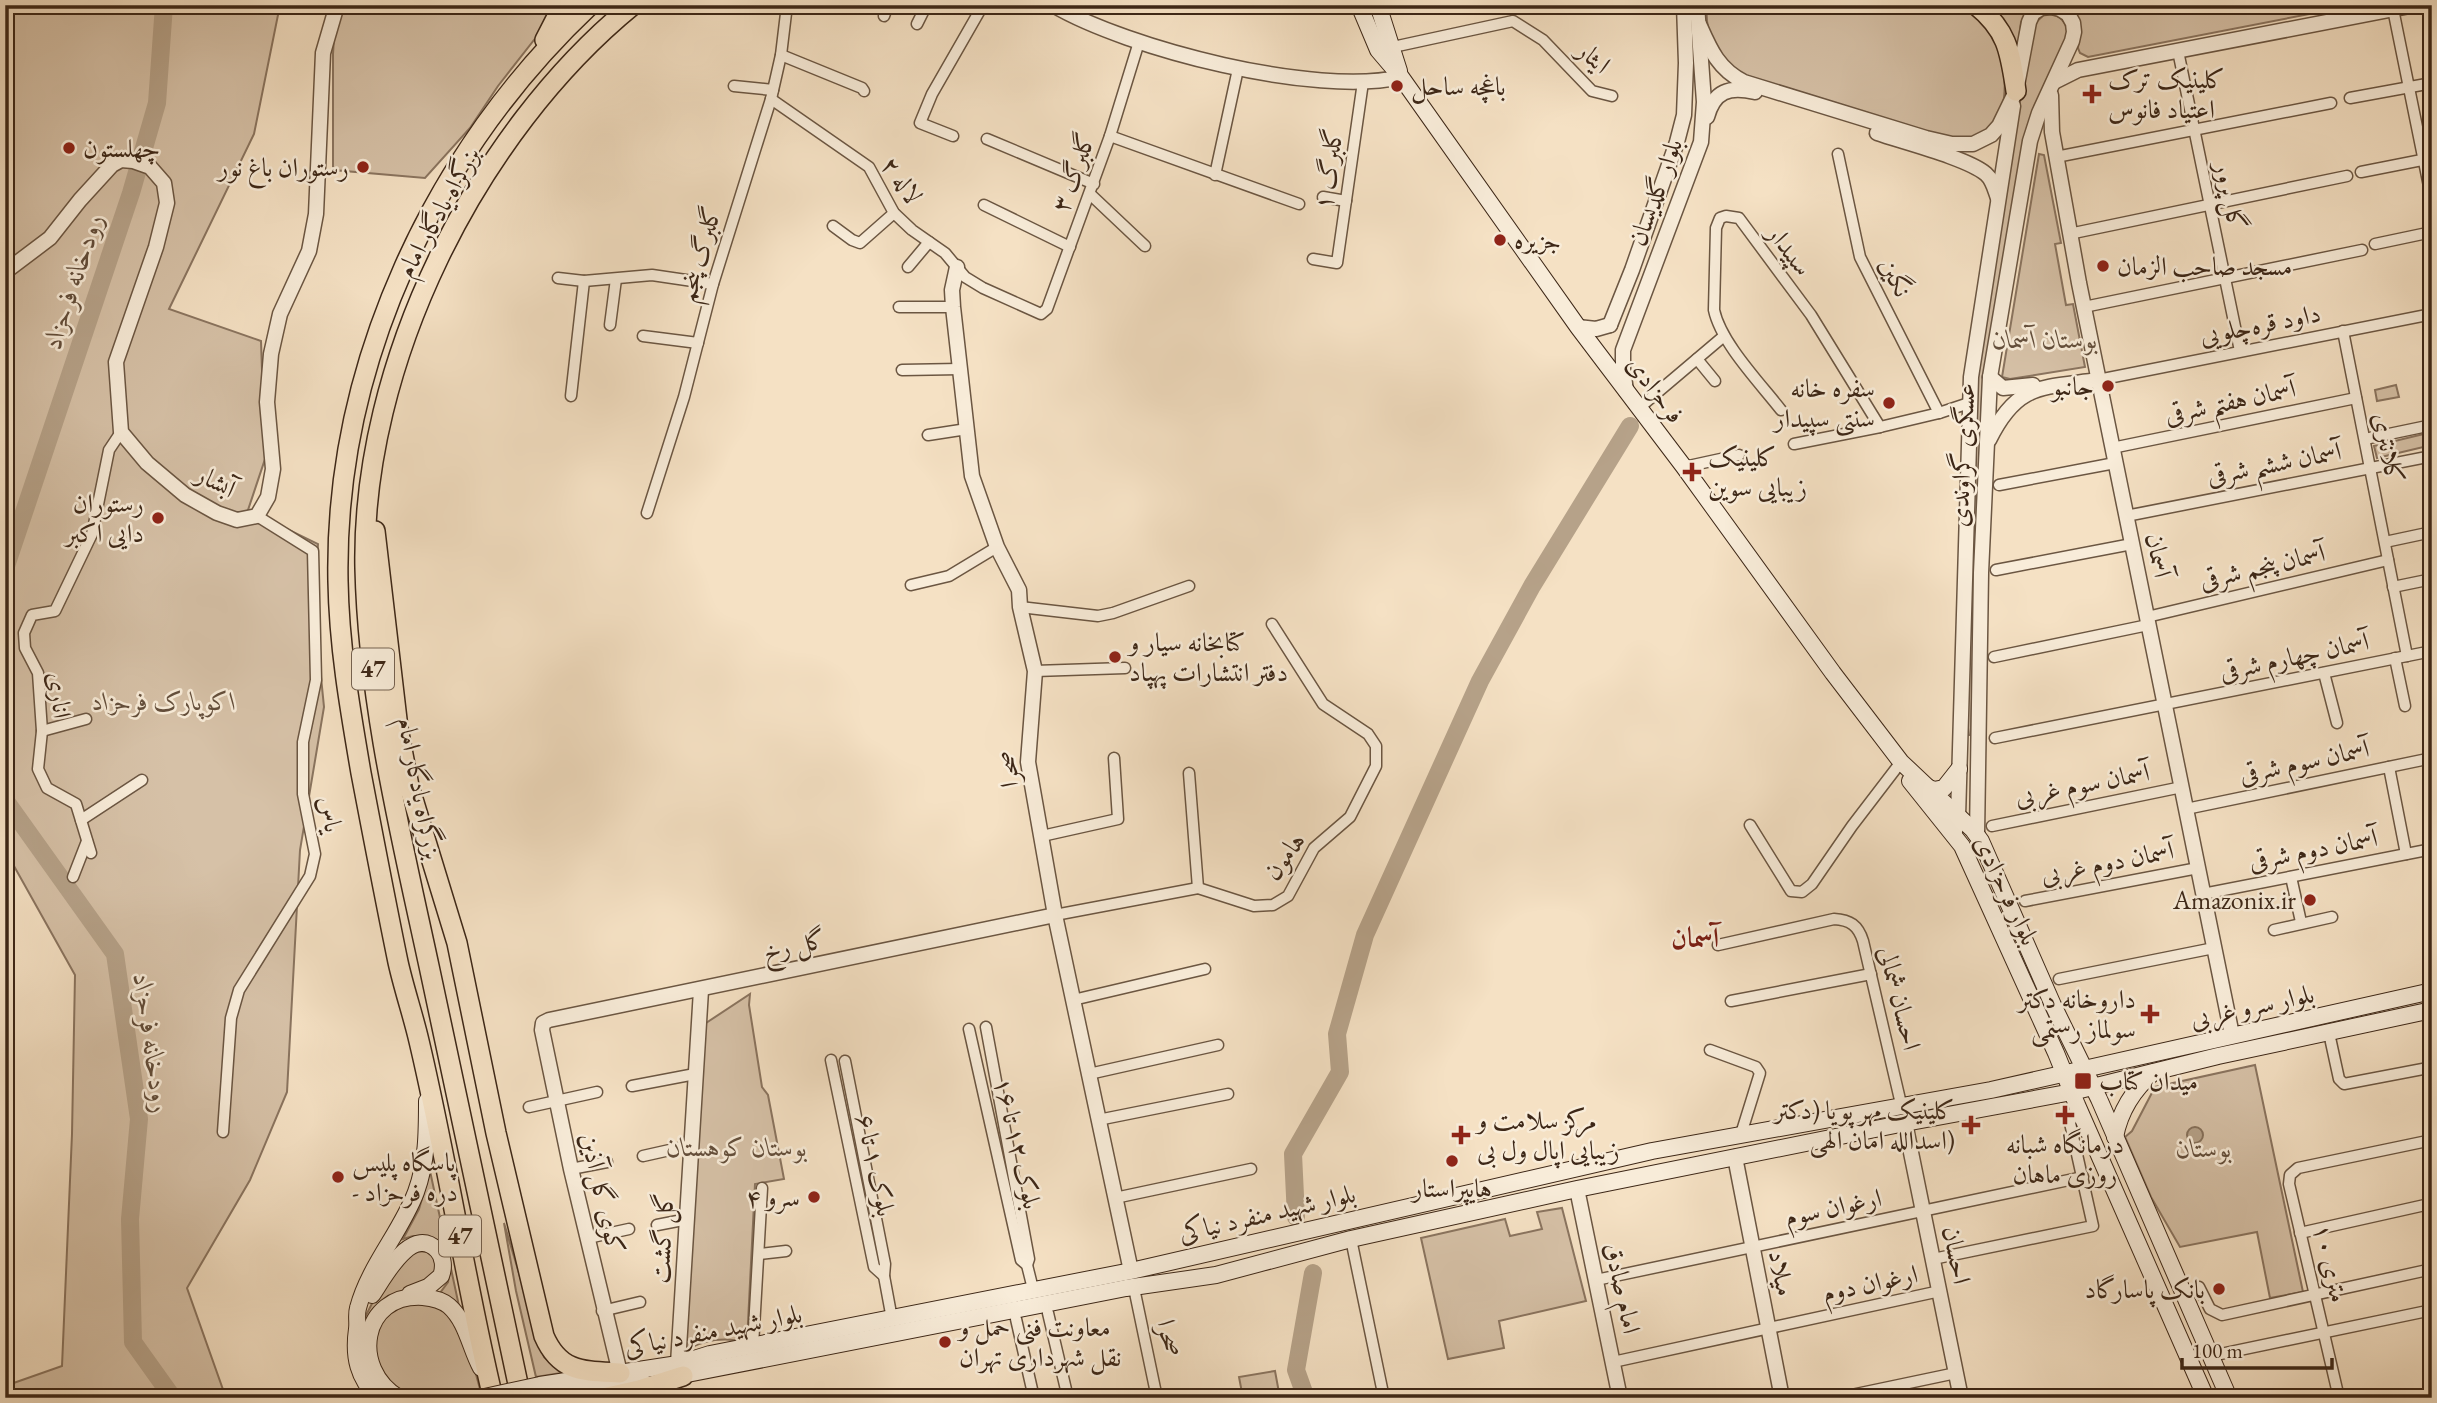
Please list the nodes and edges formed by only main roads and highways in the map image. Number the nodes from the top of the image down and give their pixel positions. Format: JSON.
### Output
{"nodes":[{"id":1,"x":563,"y":5,"type":"edge"},
{"id":2,"x":590,"y":5,"type":"edge"},
{"id":3,"x":633,"y":5,"type":"edge"},
{"id":4,"x":1359,"y":5,"type":"edge"},
{"id":5,"x":1378,"y":5,"type":"edge"},
{"id":6,"x":1976,"y":5,"type":"edge"},
{"id":7,"x":530,"y":69,"type":"junction"},
{"id":8,"x":1401,"y":76,"type":"junction"},
{"id":9,"x":2015,"y":91,"type":"road end"},
{"id":10,"x":370,"y":494,"type":"junction"},
{"id":11,"x":1901,"y":762,"type":"junction"},
{"id":12,"x":1959,"y":769,"type":"road end"},
{"id":13,"x":1927,"y":787,"type":"junction"},
{"id":14,"x":2432,"y":991,"type":"edge"},
{"id":15,"x":2053,"y":1005,"type":"junction"},
{"id":16,"x":2432,"y":1010,"type":"edge"},
{"id":17,"x":2036,"y":1011,"type":"junction"},
{"id":18,"x":2084,"y":1068,"type":"junction"},
{"id":19,"x":2154,"y":1072,"type":"junction"},
{"id":20,"x":2064,"y":1073,"type":"junction"},
{"id":21,"x":426,"y":1074,"type":"junction"},
{"id":22,"x":2093,"y":1087,"type":"junction"},
{"id":23,"x":2075,"y":1099,"type":"junction"},
{"id":24,"x":2115,"y":1137,"type":"junction"},
{"id":25,"x":1652,"y":1151,"type":"junction"},
{"id":26,"x":1660,"y":1172,"type":"junction"},
{"id":27,"x":2144,"y":1202,"type":"junction"},
{"id":28,"x":2124,"y":1209,"type":"junction"},
{"id":29,"x":1301,"y":1230,"type":"junction"},
{"id":30,"x":1308,"y":1251,"type":"junction"},
{"id":31,"x":1130,"y":1288,"type":"junction"},
{"id":32,"x":402,"y":1298,"type":"junction"},
{"id":33,"x":357,"y":1326,"type":"junction"},
{"id":34,"x":789,"y":1355,"type":"junction"},
{"id":35,"x":680,"y":1370,"type":"junction"},
{"id":36,"x":620,"y":1373,"type":"junction"},
{"id":37,"x":488,"y":1393,"type":"edge"},
{"id":38,"x":547,"y":1393,"type":"edge"},
{"id":39,"x":374,"y":1395,"type":"edge"},
{"id":40,"x":399,"y":1398,"type":"edge"},
{"id":41,"x":521,"y":1398,"type":"edge"},
{"id":42,"x":603,"y":1398,"type":"edge"},
{"id":43,"x":2206,"y":1398,"type":"edge"},
{"id":44,"x":2229,"y":1398,"type":"edge"}],
"edges":[{"from":1,"to":7,"type":"highway"},
{"from":2,"to":7,"type":"highway","name":"بزرگراه یادگار امام","number":"47"},
{"from":3,"to":10,"type":"highway","name":"بزرگراه یادگار امام","number":"47"},
{"from":4,"to":8,"type":"main road"},
{"from":5,"to":8,"type":"main road"},
{"from":6,"to":9,"type":"highway"},
{"from":7,"to":21,"type":"highway","name":"بزرگراه یادگار امام","number":"47"},
{"from":8,"to":11,"type":"main road","name":"فرحزادی"},
{"from":10,"to":36,"type":"highway"},
{"from":10,"to":41,"type":"highway","name":"بزرگراه یادگار امام","number":"47"},
{"from":11,"to":13,"type":"main road","name":"بلوار فرحزادی"},
{"from":11,"to":17,"type":"main road","name":"بلوار فرحزادی"},
{"from":12,"to":13,"type":"main road"},
{"from":13,"to":15,"type":"main road","name":"بلوار فرحزادی"},
{"from":14,"to":18,"type":"main road","name":"بلوار سرو غربی"},
{"from":15,"to":17,"type":"main road"},
{"from":15,"to":18,"type":"main road","name":"بلوار فرحزادی"},
{"from":16,"to":19,"type":"main road","name":"بلوار سرو غربی"},
{"from":17,"to":20,"type":"main road","name":"بلوار فرحزادی"},
{"from":18,"to":20,"type":"main road","name":"بلوار سرو غربی"},
{"from":18,"to":22,"type":"main road","name":"بلوار فرحزادی"},
{"from":19,"to":22,"type":"main road","name":"بلوار سرو غربی"},
{"from":19,"to":24,"type":"main road"},
{"from":20,"to":23,"type":"main road","name":"بلوار فرحزادی"},
{"from":20,"to":25,"type":"main road","name":"بلوار شهید منفرد نیاکی"},
{"from":21,"to":33,"type":"main road"},
{"from":21,"to":37,"type":"highway","name":"بزرگراه یادگار امام","number":"47"},
{"from":22,"to":23,"type":"main road","name":"بلوار سرو غربی"},
{"from":22,"to":24,"type":"main road"},
{"from":23,"to":26,"type":"main road","name":"بلوار شهید منفرد نیاکی"},
{"from":23,"to":28,"type":"main road"},
{"from":24,"to":27,"type":"main road"},
{"from":25,"to":26,"type":"main road"},
{"from":25,"to":29,"type":"main road","name":"بلوار شهید منفرد نیاکی"},
{"from":26,"to":30,"type":"main road","name":"بلوار شهید منفرد نیاکی"},
{"from":27,"to":28,"type":"main road"},
{"from":27,"to":44,"type":"main road"},
{"from":28,"to":43,"type":"main road"},
{"from":29,"to":30,"type":"main road"},
{"from":29,"to":35,"type":"main road","name":"بلوار شهید منفرد نیاکی"},
{"from":30,"to":31,"type":"main road","name":"بلوار شهید منفرد نیاکی"},
{"from":31,"to":34,"type":"main road","name":"بلوار شهید منفرد نیاکی"},
{"from":31,"to":34,"type":"main road"},
{"from":32,"to":33,"type":"main road"},
{"from":32,"to":37,"type":"main road"},
{"from":32,"to":40,"type":"main road"},
{"from":33,"to":39,"type":"main road"},
{"from":34,"to":35,"type":"main road","name":"بلوار شهید منفرد نیاکی"},
{"from":35,"to":36,"type":"main road","name":"بلوار شهید منفرد نیاکی"},
{"from":35,"to":38,"type":"main road","name":"بلوار شهید منفرد نیاکی"},
{"from":35,"to":42,"type":"highway"},
{"from":36,"to":38,"type":"main road","name":"بلوار شهید منفرد نیاکی"},
{"from":37,"to":38,"type":"main road","name":"بلوار شهید منفرد نیاکی","bridge":true}]}
